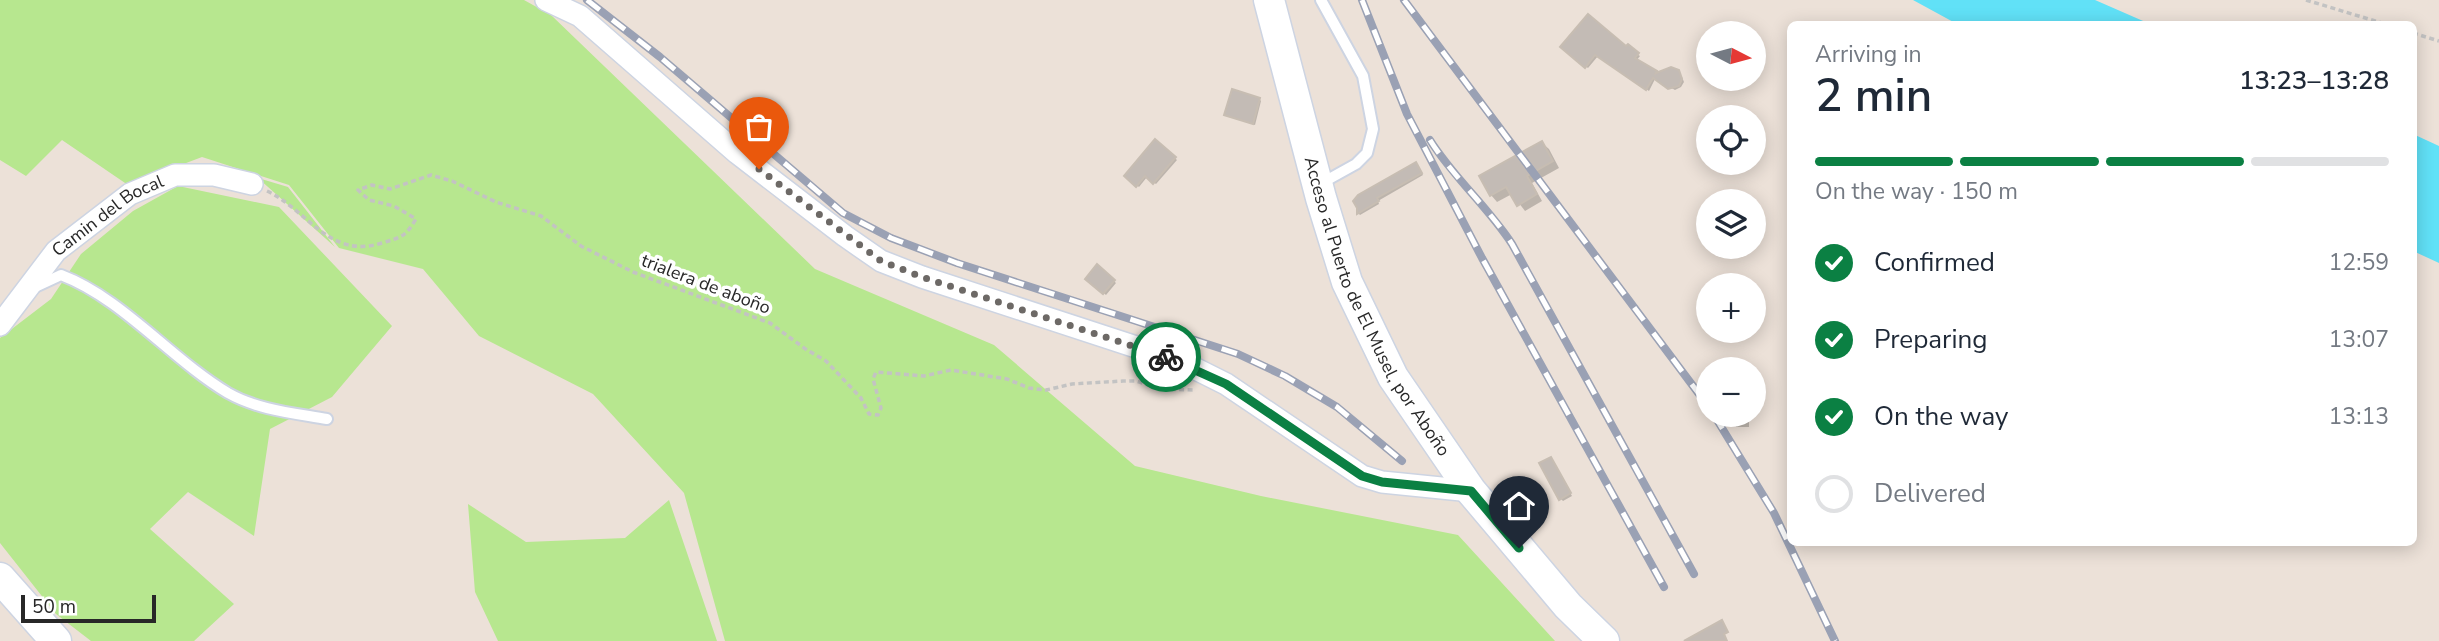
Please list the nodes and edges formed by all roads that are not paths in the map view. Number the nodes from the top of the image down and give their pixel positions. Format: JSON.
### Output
{"nodes":[{"id":1,"x":545,"y":0,"type":"edge"},
{"id":2,"x":1269,"y":0,"type":"edge"},
{"id":3,"x":1321,"y":0,"type":"edge"},
{"id":4,"x":252,"y":184,"type":"road end"},
{"id":5,"x":1318,"y":185,"type":"junction"},
{"id":6,"x":27,"y":290,"type":"junction"},
{"id":7,"x":0,"y":325,"type":"edge"},
{"id":8,"x":327,"y":419,"type":"dead end"},
{"id":9,"x":1471,"y":491,"type":"junction"},
{"id":10,"x":0,"y":578,"type":"edge"},
{"id":11,"x":56,"y":641,"type":"edge"},
{"id":12,"x":1604,"y":641,"type":"edge"}],
"edges":[{"from":1,"to":9,"type":"street"},
{"from":2,"to":5,"type":"street","name":"Acceso al Puerto de El Musel, por Aboño"},
{"from":3,"to":5,"type":"lane"},
{"from":4,"to":6,"type":"street","name":"Camin del Bocal"},
{"from":5,"to":9,"type":"street","name":"Acceso al Puerto de El Musel, por Aboño"},
{"from":6,"to":7,"type":"street","name":"Camin del Bocal"},
{"from":6,"to":8,"type":"lane"},
{"from":9,"to":12,"type":"street","name":"Acceso al Puerto de El Musel, por Aboño"},
{"from":10,"to":11,"type":"street"}]}
